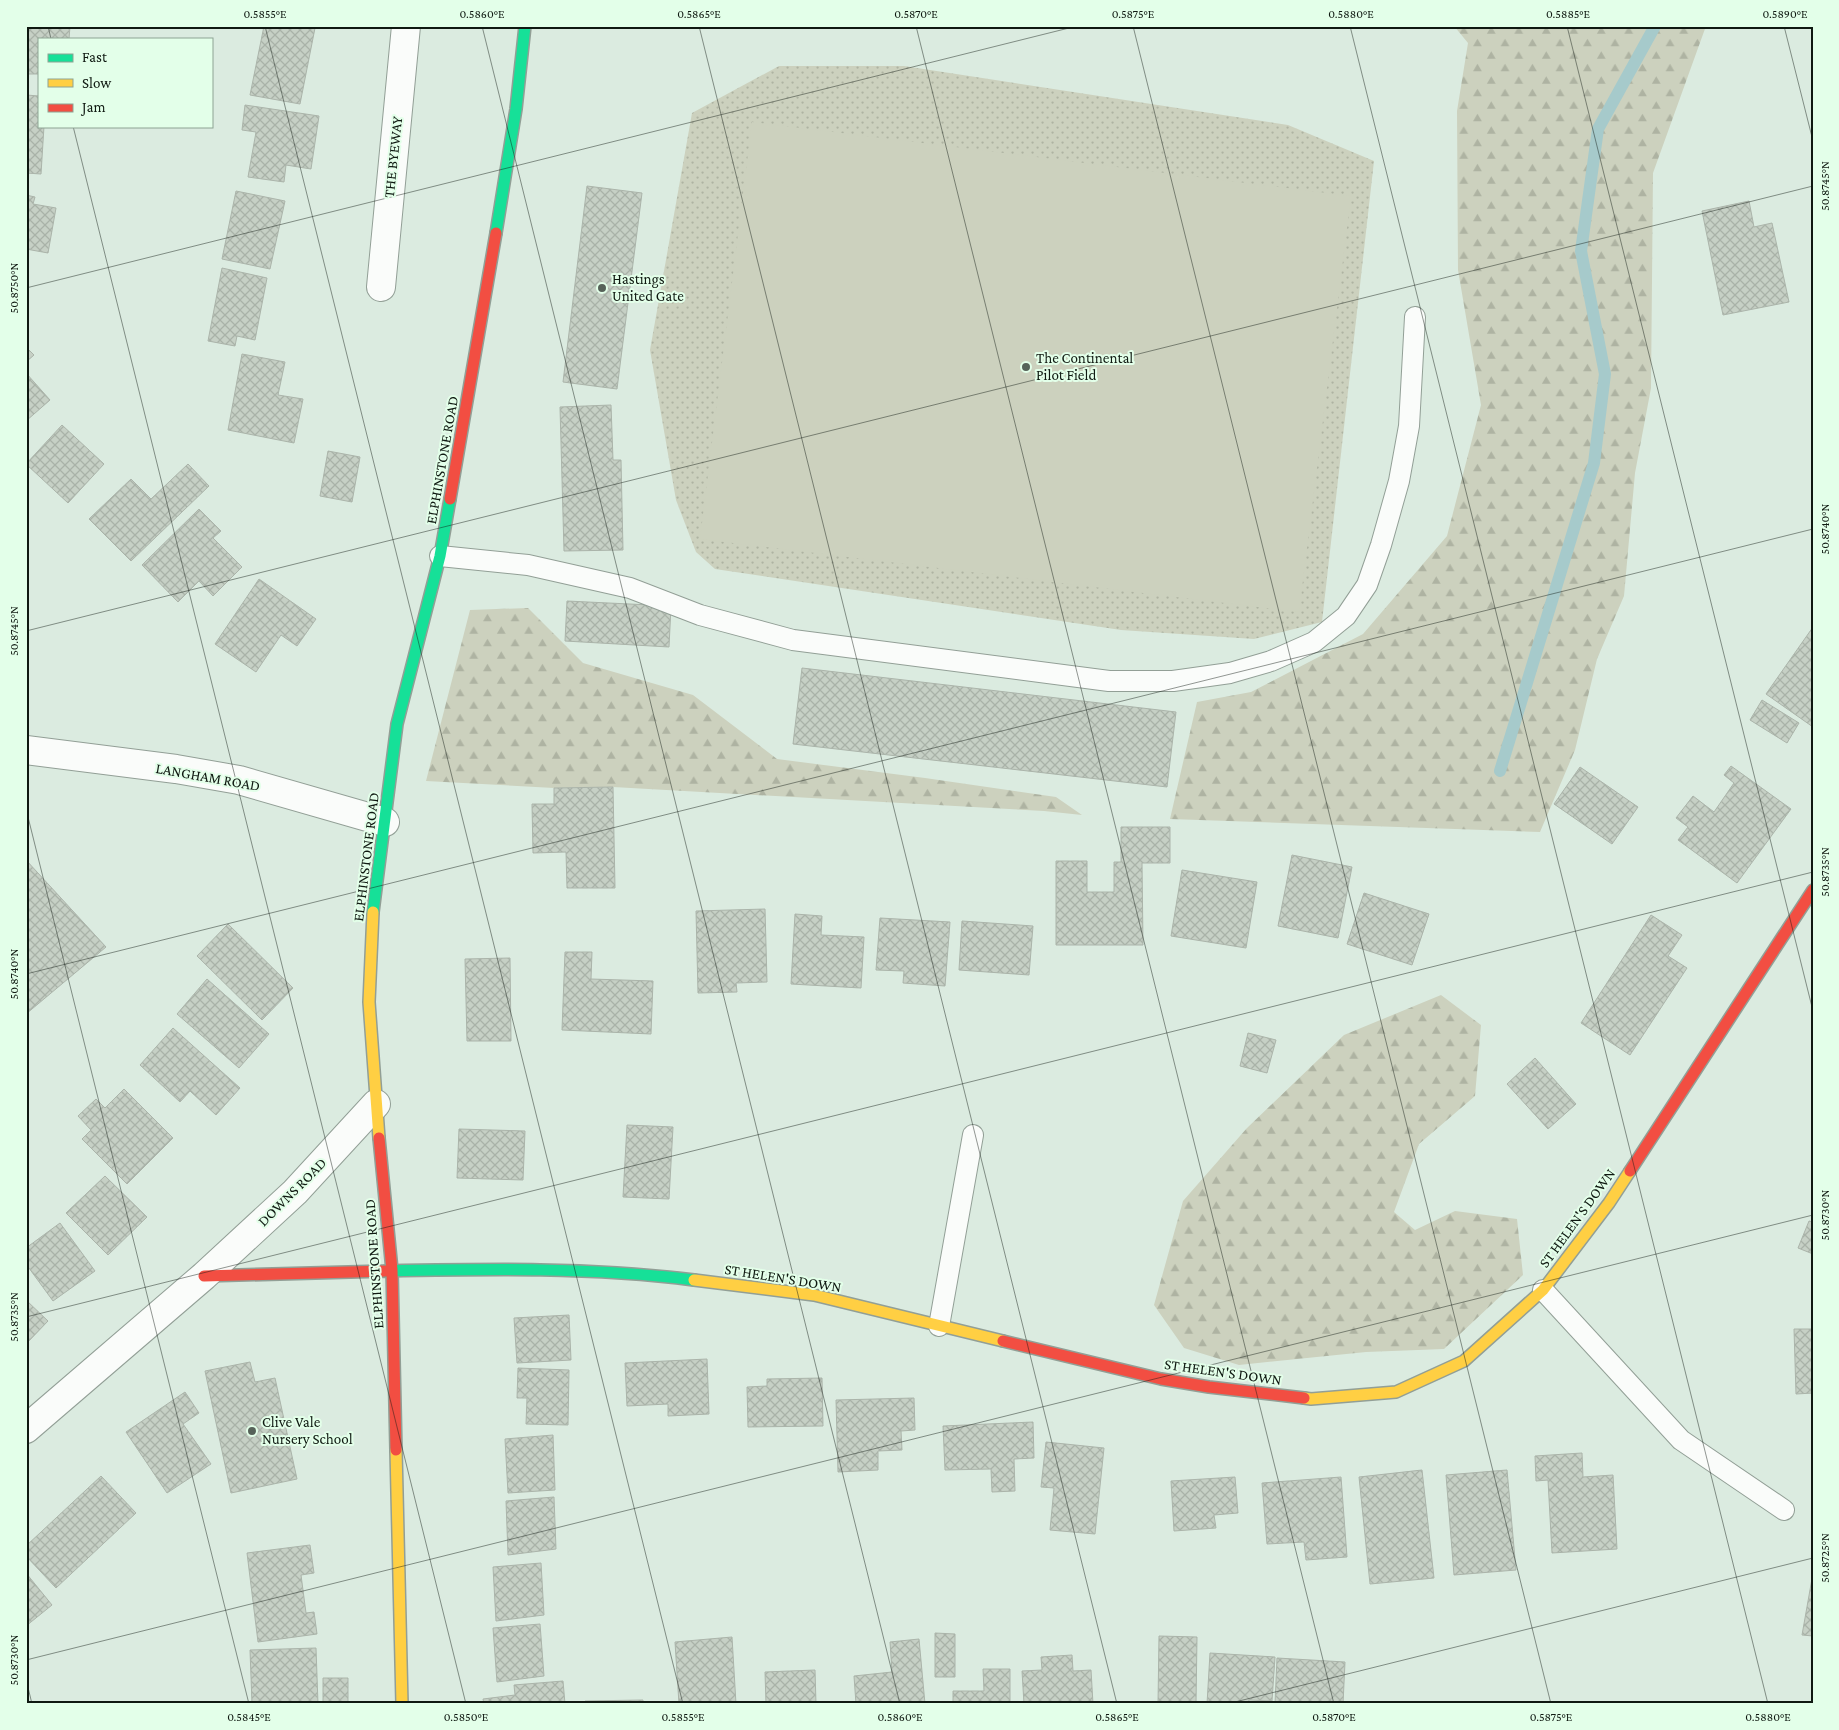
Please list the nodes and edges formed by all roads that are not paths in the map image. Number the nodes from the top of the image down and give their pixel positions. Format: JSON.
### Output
{"nodes":[{"id":1,"x":406,"y":26,"type":"edge"},
{"id":2,"x":524,"y":26,"type":"edge"},
{"id":3,"x":380,"y":287,"type":"dead end"},
{"id":4,"x":1414,"y":317,"type":"dead end"},
{"id":5,"x":440,"y":556,"type":"junction"},
{"id":6,"x":26,"y":750,"type":"edge"},
{"id":7,"x":385,"y":822,"type":"junction"},
{"id":8,"x":1813,"y":890,"type":"edge"},
{"id":9,"x":376,"y":1104,"type":"junction"},
{"id":10,"x":973,"y":1135,"type":"dead end"},
{"id":11,"x":392,"y":1270,"type":"junction"},
{"id":12,"x":204,"y":1276,"type":"junction"},
{"id":13,"x":1542,"y":1290,"type":"junction"},
{"id":14,"x":939,"y":1326,"type":"junction"},
{"id":15,"x":26,"y":1429,"type":"edge"},
{"id":16,"x":1784,"y":1510,"type":"dead end"},
{"id":17,"x":402,"y":1704,"type":"edge"}],
"edges":[{"from":1,"to":3,"type":"street","name":"THE BYEWAY"},
{"from":2,"to":5,"type":"street","name":"ELPHINSTONE ROAD"},
{"from":4,"to":5,"type":"lane"},
{"from":5,"to":7,"type":"street","name":"ELPHINSTONE ROAD"},
{"from":6,"to":7,"type":"street","name":"LANGHAM ROAD"},
{"from":7,"to":9,"type":"street","name":"ELPHINSTONE ROAD"},
{"from":8,"to":13,"type":"street","name":"ST HELEN'S DOWN"},
{"from":9,"to":11,"type":"street","name":"ELPHINSTONE ROAD"},
{"from":9,"to":12,"type":"street","name":"DOWNS ROAD"},
{"from":10,"to":14,"type":"lane"},
{"from":11,"to":12,"type":"street"},
{"from":11,"to":14,"type":"street","name":"ST HELEN'S DOWN"},
{"from":11,"to":17,"type":"street","name":"ELPHINSTONE ROAD"},
{"from":12,"to":15,"type":"street","name":"DOWNS ROAD"},
{"from":13,"to":14,"type":"street","name":"ST HELEN'S DOWN"},
{"from":13,"to":16,"type":"lane"}]}
